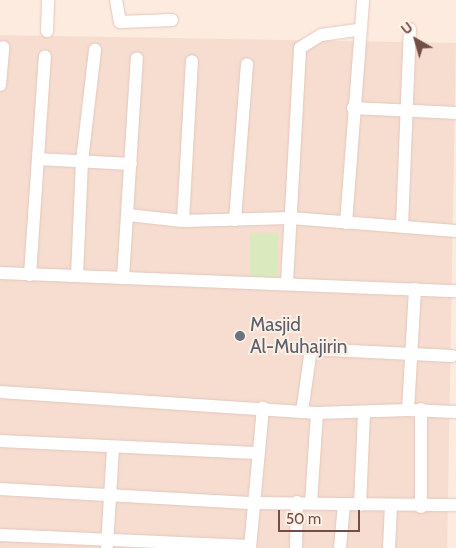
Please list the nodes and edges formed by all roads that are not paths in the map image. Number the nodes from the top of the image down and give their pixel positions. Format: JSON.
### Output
{"nodes":[{"id":1,"x":48,"y":0,"type":"edge"},
{"id":2,"x":116,"y":0,"type":"edge"},
{"id":3,"x":363,"y":0,"type":"edge"},
{"id":4,"x":172,"y":20,"type":"dead end"},
{"id":5,"x":358,"y":30,"type":"junction"},
{"id":6,"x":410,"y":30,"type":"dead end"},
{"id":7,"x":47,"y":31,"type":"dead end"},
{"id":8,"x":3,"y":47,"type":"dead end"},
{"id":9,"x":95,"y":50,"type":"dead end"},
{"id":10,"x":45,"y":57,"type":"dead end"},
{"id":11,"x":137,"y":58,"type":"dead end"},
{"id":12,"x":192,"y":61,"type":"dead end"},
{"id":13,"x":247,"y":64,"type":"dead end"},
{"id":14,"x":0,"y":85,"type":"edge"},
{"id":15,"x":353,"y":108,"type":"junction"},
{"id":16,"x":408,"y":112,"type":"junction"},
{"id":17,"x":456,"y":112,"type":"edge"},
{"id":18,"x":38,"y":159,"type":"junction"},
{"id":19,"x":82,"y":161,"type":"junction"},
{"id":20,"x":131,"y":164,"type":"junction"},
{"id":21,"x":128,"y":214,"type":"junction"},
{"id":22,"x":290,"y":218,"type":"junction"},
{"id":23,"x":183,"y":220,"type":"junction"},
{"id":24,"x":235,"y":220,"type":"junction"},
{"id":25,"x":346,"y":223,"type":"junction"},
{"id":26,"x":402,"y":226,"type":"junction"},
{"id":27,"x":456,"y":231,"type":"edge"},
{"id":28,"x":0,"y":273,"type":"edge"},
{"id":29,"x":30,"y":275,"type":"junction"},
{"id":30,"x":77,"y":276,"type":"junction"},
{"id":31,"x":123,"y":278,"type":"junction"},
{"id":32,"x":287,"y":283,"type":"junction"},
{"id":33,"x":415,"y":289,"type":"junction"},
{"id":34,"x":456,"y":291,"type":"edge"},
{"id":35,"x":410,"y":354,"type":"junction"},
{"id":36,"x":452,"y":356,"type":"dead end"},
{"id":37,"x":0,"y":392,"type":"edge"},
{"id":38,"x":263,"y":408,"type":"junction"},
{"id":39,"x":415,"y":410,"type":"junction"},
{"id":40,"x":302,"y":412,"type":"junction"},
{"id":41,"x":456,"y":412,"type":"edge"},
{"id":42,"x":317,"y":413,"type":"junction"},
{"id":43,"x":364,"y":414,"type":"junction"},
{"id":44,"x":0,"y":441,"type":"edge"},
{"id":45,"x":113,"y":446,"type":"junction"},
{"id":46,"x":256,"y":453,"type":"junction"},
{"id":47,"x":0,"y":489,"type":"edge"},
{"id":48,"x":110,"y":494,"type":"junction"},
{"id":49,"x":297,"y":502,"type":"junction"},
{"id":50,"x":254,"y":503,"type":"junction"},
{"id":51,"x":310,"y":503,"type":"junction"},
{"id":52,"x":344,"y":504,"type":"junction"},
{"id":53,"x":360,"y":505,"type":"junction"},
{"id":54,"x":456,"y":505,"type":"edge"},
{"id":55,"x":391,"y":506,"type":"junction"},
{"id":56,"x":420,"y":507,"type":"junction"},
{"id":57,"x":0,"y":535,"type":"edge"},
{"id":58,"x":107,"y":544,"type":"edge"},
{"id":59,"x":250,"y":547,"type":"edge"},
{"id":60,"x":296,"y":548,"type":"edge"},
{"id":61,"x":340,"y":548,"type":"edge"},
{"id":62,"x":389,"y":548,"type":"edge"}],
"edges":[{"from":1,"to":7,"type":"street"},
{"from":2,"to":4,"type":"street"},
{"from":3,"to":5,"type":"street"},
{"from":5,"to":15,"type":"street"},
{"from":5,"to":22,"type":"street"},
{"from":6,"to":16,"type":"street"},
{"from":8,"to":14,"type":"street"},
{"from":9,"to":19,"type":"street"},
{"from":10,"to":18,"type":"street"},
{"from":11,"to":20,"type":"street"},
{"from":12,"to":23,"type":"street"},
{"from":13,"to":24,"type":"street"},
{"from":15,"to":16,"type":"street"},
{"from":15,"to":25,"type":"street"},
{"from":16,"to":17,"type":"street"},
{"from":16,"to":26,"type":"street"},
{"from":18,"to":19,"type":"street"},
{"from":18,"to":29,"type":"street"},
{"from":19,"to":20,"type":"street"},
{"from":19,"to":30,"type":"street"},
{"from":20,"to":21,"type":"street"},
{"from":21,"to":23,"type":"street"},
{"from":21,"to":31,"type":"street"},
{"from":22,"to":24,"type":"street"},
{"from":22,"to":25,"type":"street"},
{"from":22,"to":32,"type":"street"},
{"from":23,"to":24,"type":"street"},
{"from":25,"to":26,"type":"street"},
{"from":26,"to":27,"type":"street"},
{"from":28,"to":29,"type":"street"},
{"from":29,"to":30,"type":"street"},
{"from":30,"to":31,"type":"street"},
{"from":31,"to":32,"type":"street"},
{"from":32,"to":33,"type":"street"},
{"from":33,"to":34,"type":"street"},
{"from":33,"to":35,"type":"street"},
{"from":35,"to":36,"type":"street"},
{"from":35,"to":39,"type":"street"},
{"from":35,"to":40,"type":"street"},
{"from":37,"to":38,"type":"street"},
{"from":38,"to":40,"type":"street"},
{"from":38,"to":46,"type":"street"},
{"from":39,"to":41,"type":"street"},
{"from":39,"to":43,"type":"street"},
{"from":39,"to":56,"type":"street"},
{"from":40,"to":42,"type":"street"},
{"from":42,"to":43,"type":"street"},
{"from":42,"to":51,"type":"street"},
{"from":43,"to":53,"type":"street"},
{"from":44,"to":45,"type":"street"},
{"from":45,"to":46,"type":"street"},
{"from":45,"to":48,"type":"street"},
{"from":46,"to":50,"type":"street"},
{"from":47,"to":48,"type":"street"},
{"from":48,"to":50,"type":"street"},
{"from":48,"to":58,"type":"street"},
{"from":49,"to":50,"type":"street"},
{"from":49,"to":51,"type":"street"},
{"from":49,"to":60,"type":"street"},
{"from":50,"to":59,"type":"street"},
{"from":51,"to":52,"type":"street"},
{"from":52,"to":53,"type":"street"},
{"from":52,"to":61,"type":"street"},
{"from":53,"to":55,"type":"street"},
{"from":54,"to":56,"type":"street"},
{"from":55,"to":56,"type":"street"},
{"from":55,"to":62,"type":"street"},
{"from":57,"to":58,"type":"street"},
{"from":58,"to":59,"type":"street"}]}
